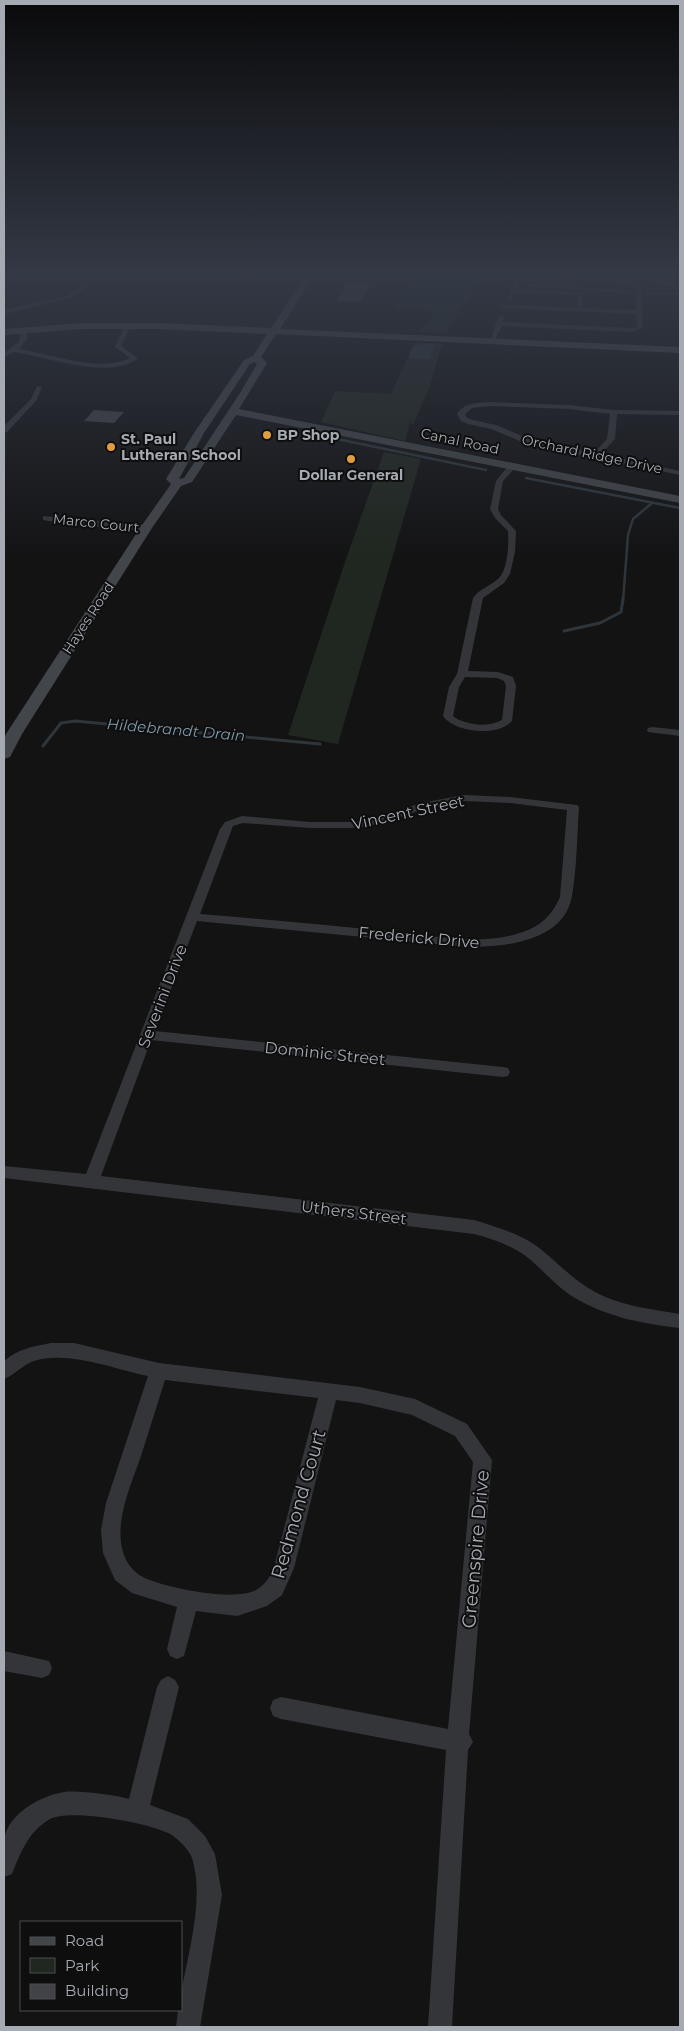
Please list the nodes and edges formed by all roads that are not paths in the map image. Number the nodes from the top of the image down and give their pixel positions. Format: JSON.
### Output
{"nodes":[{"id":1,"x":242,"y":369,"type":"edge"},
{"id":2,"x":259,"y":369,"type":"edge"},
{"id":3,"x":39,"y":387,"type":"dead end"},
{"id":4,"x":228,"y":389,"type":"junction"},
{"id":5,"x":246,"y":391,"type":"junction"},
{"id":6,"x":233,"y":411,"type":"junction"},
{"id":7,"x":614,"y":412,"type":"junction"},
{"id":8,"x":680,"y":413,"type":"edge"},
{"id":9,"x":4,"y":430,"type":"edge"},
{"id":10,"x":199,"y":433,"type":"junction"},
{"id":11,"x":217,"y":437,"type":"junction"},
{"id":12,"x":595,"y":456,"type":"junction"},
{"id":13,"x":518,"y":468,"type":"junction"},
{"id":14,"x":680,"y":473,"type":"edge"},
{"id":15,"x":177,"y":484,"type":"junction"},
{"id":16,"x":680,"y":499,"type":"edge"},
{"id":17,"x":46,"y":518,"type":"dead end"},
{"id":18,"x":146,"y":528,"type":"junction"},
{"id":19,"x":462,"y":674,"type":"junction"},
{"id":20,"x":652,"y":730,"type":"dead end"},
{"id":21,"x":680,"y":733,"type":"edge"},
{"id":22,"x":4,"y":753,"type":"edge"},
{"id":23,"x":573,"y":807,"type":"joint"},
{"id":24,"x":242,"y":819,"type":"joint"},
{"id":25,"x":192,"y":917,"type":"junction"},
{"id":26,"x":146,"y":1035,"type":"junction"},
{"id":27,"x":503,"y":1072,"type":"dead end"},
{"id":28,"x":4,"y":1172,"type":"edge"},
{"id":29,"x":91,"y":1180,"type":"junction"},
{"id":30,"x":680,"y":1321,"type":"edge"},
{"id":31,"x":4,"y":1371,"type":"edge"},
{"id":32,"x":159,"y":1371,"type":"junction"},
{"id":33,"x":329,"y":1392,"type":"junction"},
{"id":34,"x":189,"y":1600,"type":"junction"},
{"id":35,"x":178,"y":1649,"type":"dead end"},
{"id":36,"x":4,"y":1661,"type":"edge"},
{"id":37,"x":42,"y":1668,"type":"dead end"},
{"id":38,"x":168,"y":1687,"type":"dead end"},
{"id":39,"x":280,"y":1708,"type":"dead end"},
{"id":40,"x":460,"y":1741,"type":"junction"},
{"id":41,"x":137,"y":1813,"type":"junction"},
{"id":42,"x":4,"y":1866,"type":"edge"},
{"id":43,"x":188,"y":2027,"type":"edge"},
{"id":44,"x":440,"y":2027,"type":"edge"}],
"edges":[{"from":1,"to":4,"type":"street","name":"Hayes Road"},
{"from":2,"to":5,"type":"street","name":"Hayes Road"},
{"from":3,"to":9,"type":"street"},
{"from":4,"to":5,"type":"street"},
{"from":4,"to":10,"type":"street","name":"Hayes Road"},
{"from":5,"to":6,"type":"street","name":"Hayes Road"},
{"from":6,"to":11,"type":"street","name":"Hayes Road"},
{"from":6,"to":13,"type":"street","name":"Canal Road"},
{"from":7,"to":8,"type":"street"},
{"from":7,"to":12,"type":"street"},
{"from":7,"to":12,"type":"street","name":"Orchard Ridge Drive"},
{"from":10,"to":11,"type":"street"},
{"from":10,"to":15,"type":"street","name":"Hayes Road"},
{"from":11,"to":15,"type":"street","name":"Hayes Road"},
{"from":12,"to":14,"type":"street","name":"Orchard Ridge Drive"},
{"from":13,"to":16,"type":"street","name":"Canal Road"},
{"from":13,"to":19,"type":"street"},
{"from":15,"to":18,"type":"street","name":"Hayes Road"},
{"from":17,"to":18,"type":"street","name":"Marco Court"},
{"from":18,"to":22,"type":"street","name":"Hayes Road"},
{"from":19,"to":19,"type":"street"},
{"from":20,"to":21,"type":"street"},
{"from":23,"to":24,"type":"street","name":"Vincent Street"},
{"from":23,"to":25,"type":"street","name":"Frederick Drive"},
{"from":24,"to":25,"type":"street","name":"Severini Drive"},
{"from":25,"to":26,"type":"street","name":"Severini Drive"},
{"from":26,"to":27,"type":"street","name":"Dominic Street"},
{"from":26,"to":29,"type":"street","name":"Severini Drive"},
{"from":28,"to":29,"type":"street","name":"Uthers Street"},
{"from":29,"to":30,"type":"street","name":"Uthers Street"},
{"from":31,"to":32,"type":"street","name":"Greenspire Drive"},
{"from":32,"to":33,"type":"street","name":"Greenspire Drive"},
{"from":32,"to":34,"type":"street","name":"Redmond Court"},
{"from":33,"to":34,"type":"street","name":"Redmond Court"},
{"from":33,"to":40,"type":"street","name":"Greenspire Drive"},
{"from":34,"to":35,"type":"street"},
{"from":36,"to":37,"type":"street"},
{"from":38,"to":41,"type":"street"},
{"from":39,"to":40,"type":"street"},
{"from":40,"to":44,"type":"street","name":"Greenspire Drive"},
{"from":41,"to":42,"type":"street"},
{"from":41,"to":43,"type":"street"}]}
